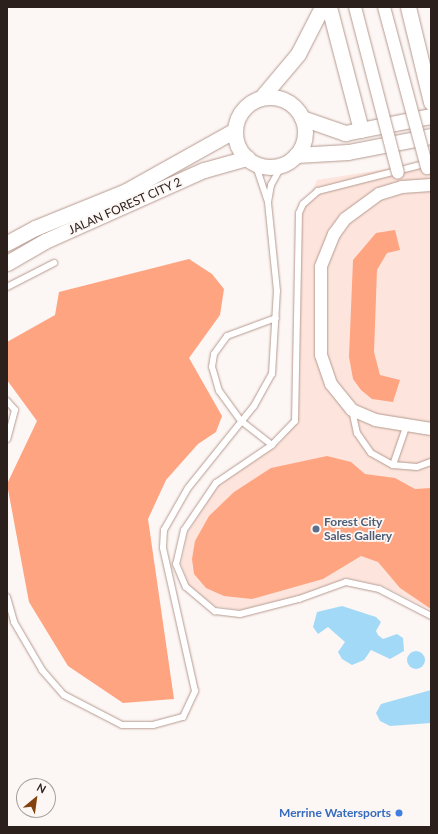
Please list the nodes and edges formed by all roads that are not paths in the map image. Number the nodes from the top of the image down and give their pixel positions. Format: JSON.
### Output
{"nodes":[{"id":1,"x":322,"y":7,"type":"edge"},
{"id":2,"x":329,"y":7,"type":"edge"},
{"id":3,"x":355,"y":7,"type":"edge"},
{"id":4,"x":384,"y":7,"type":"edge"},
{"id":5,"x":409,"y":10,"type":"edge"},
{"id":6,"x":431,"y":71,"type":"edge"},
{"id":7,"x":261,"y":98,"type":"junction"},
{"id":8,"x":431,"y":102,"type":"edge"},
{"id":9,"x":431,"y":116,"type":"edge"},
{"id":10,"x":302,"y":118,"type":"junction"},
{"id":11,"x":235,"y":130,"type":"junction"},
{"id":12,"x":361,"y":130,"type":"junction"},
{"id":13,"x":431,"y":136,"type":"edge"},
{"id":14,"x":296,"y":155,"type":"junction"},
{"id":15,"x":251,"y":160,"type":"junction"},
{"id":16,"x":282,"y":165,"type":"junction"},
{"id":17,"x":429,"y":165,"type":"edge"},
{"id":18,"x":431,"y":184,"type":"edge"},
{"id":19,"x":402,"y":187,"type":"junction"},
{"id":20,"x":268,"y":202,"type":"junction"},
{"id":21,"x":7,"y":243,"type":"edge"},
{"id":22,"x":7,"y":263,"type":"edge"},
{"id":23,"x":54,"y":263,"type":"dead end"},
{"id":24,"x":7,"y":287,"type":"edge"},
{"id":25,"x":276,"y":318,"type":"junction"},
{"id":26,"x":7,"y":401,"type":"edge"},
{"id":27,"x":352,"y":410,"type":"junction"},
{"id":28,"x":241,"y":421,"type":"junction"},
{"id":29,"x":406,"y":427,"type":"junction"},
{"id":30,"x":431,"y":429,"type":"edge"},
{"id":31,"x":7,"y":439,"type":"edge"},
{"id":32,"x":272,"y":445,"type":"junction"},
{"id":33,"x":431,"y":462,"type":"edge"},
{"id":34,"x":393,"y":465,"type":"junction"},
{"id":35,"x":7,"y":597,"type":"edge"},
{"id":36,"x":431,"y":616,"type":"edge"}],
"edges":[{"from":1,"to":7,"type":"street"},
{"from":2,"to":12,"type":"street"},
{"from":3,"to":19,"type":"street","bridge":true},
{"from":4,"to":17,"type":"street","bridge":true},
{"from":5,"to":6,"type":"street"},
{"from":5,"to":8,"type":"street"},
{"from":7,"to":10,"type":"street"},
{"from":7,"to":11,"type":"street"},
{"from":9,"to":12,"type":"street"},
{"from":10,"to":12,"type":"street"},
{"from":10,"to":14,"type":"street"},
{"from":11,"to":15,"type":"street"},
{"from":11,"to":21,"type":"street","name":"JALAN FOREST CITY 2"},
{"from":13,"to":14,"type":"street"},
{"from":14,"to":16,"type":"street"},
{"from":15,"to":16,"type":"street","name":"JALAN FOREST CITY 2"},
{"from":15,"to":20,"type":"lane"},
{"from":15,"to":22,"type":"street","name":"JALAN FOREST CITY 2"},
{"from":16,"to":20,"type":"lane"},
{"from":17,"to":18,"type":"street"},
{"from":17,"to":32,"type":"lane"},
{"from":18,"to":19,"type":"street"},
{"from":19,"to":27,"type":"street"},
{"from":20,"to":25,"type":"lane"},
{"from":23,"to":24,"type":"lane"},
{"from":25,"to":28,"type":"lane"},
{"from":25,"to":28,"type":"lane"},
{"from":26,"to":31,"type":"lane"},
{"from":27,"to":29,"type":"street"},
{"from":27,"to":34,"type":"lane"},
{"from":28,"to":32,"type":"lane"},
{"from":28,"to":35,"type":"lane"},
{"from":29,"to":30,"type":"street"},
{"from":29,"to":34,"type":"lane"},
{"from":32,"to":36,"type":"lane"},
{"from":33,"to":34,"type":"lane"}]}
